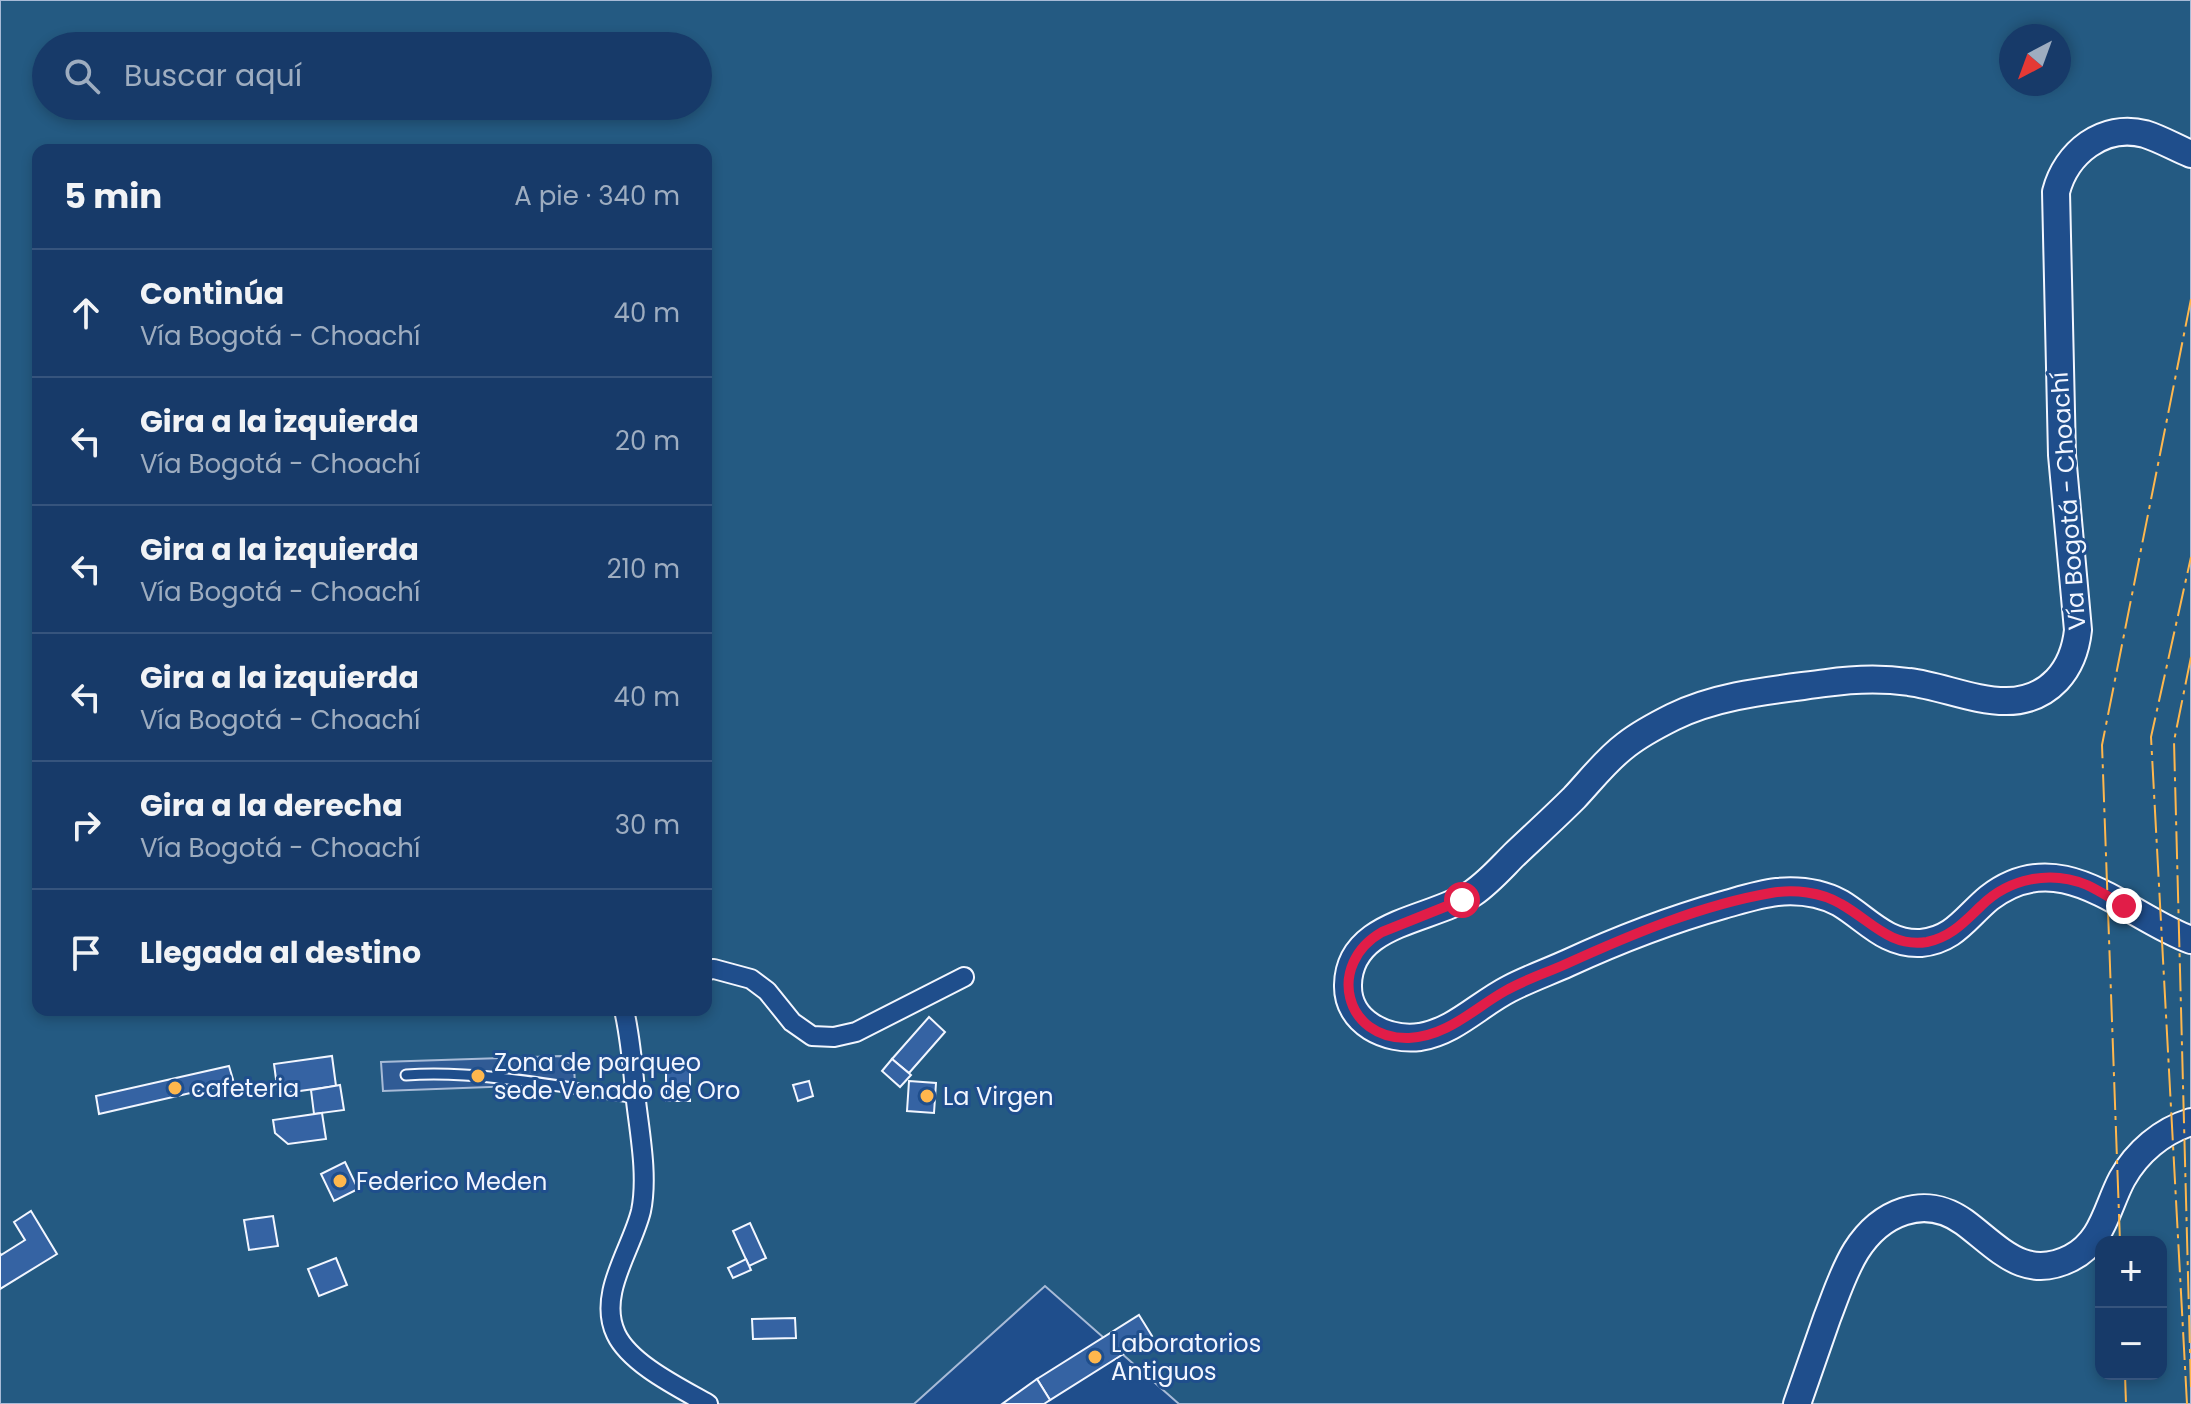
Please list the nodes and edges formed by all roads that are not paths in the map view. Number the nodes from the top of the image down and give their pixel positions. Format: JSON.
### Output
{"nodes":[{"id":1,"x":2191,"y":154,"type":"edge"},
{"id":2,"x":2191,"y":940,"type":"edge"},
{"id":3,"x":712,"y":969,"type":"edge"},
{"id":4,"x":964,"y":977,"type":"dead end"},
{"id":5,"x":625,"y":1016,"type":"edge"},
{"id":6,"x":636,"y":1016,"type":"edge"},
{"id":7,"x":629,"y":1032,"type":"junction"},
{"id":8,"x":406,"y":1075,"type":"dead end"},
{"id":9,"x":636,"y":1098,"type":"junction"},
{"id":10,"x":2191,"y":1122,"type":"edge"},
{"id":11,"x":708,"y":1404,"type":"edge"},
{"id":12,"x":1797,"y":1404,"type":"edge"}],
"edges":[{"from":1,"to":2,"type":"main road","name":"Vía Bogotá - Choachí"},
{"from":3,"to":4,"type":"street"},
{"from":5,"to":7,"type":"street"},
{"from":6,"to":7,"type":"street"},
{"from":7,"to":9,"type":"street"},
{"from":8,"to":9,"type":"lane"},
{"from":9,"to":11,"type":"street"},
{"from":10,"to":12,"type":"main road"}]}
